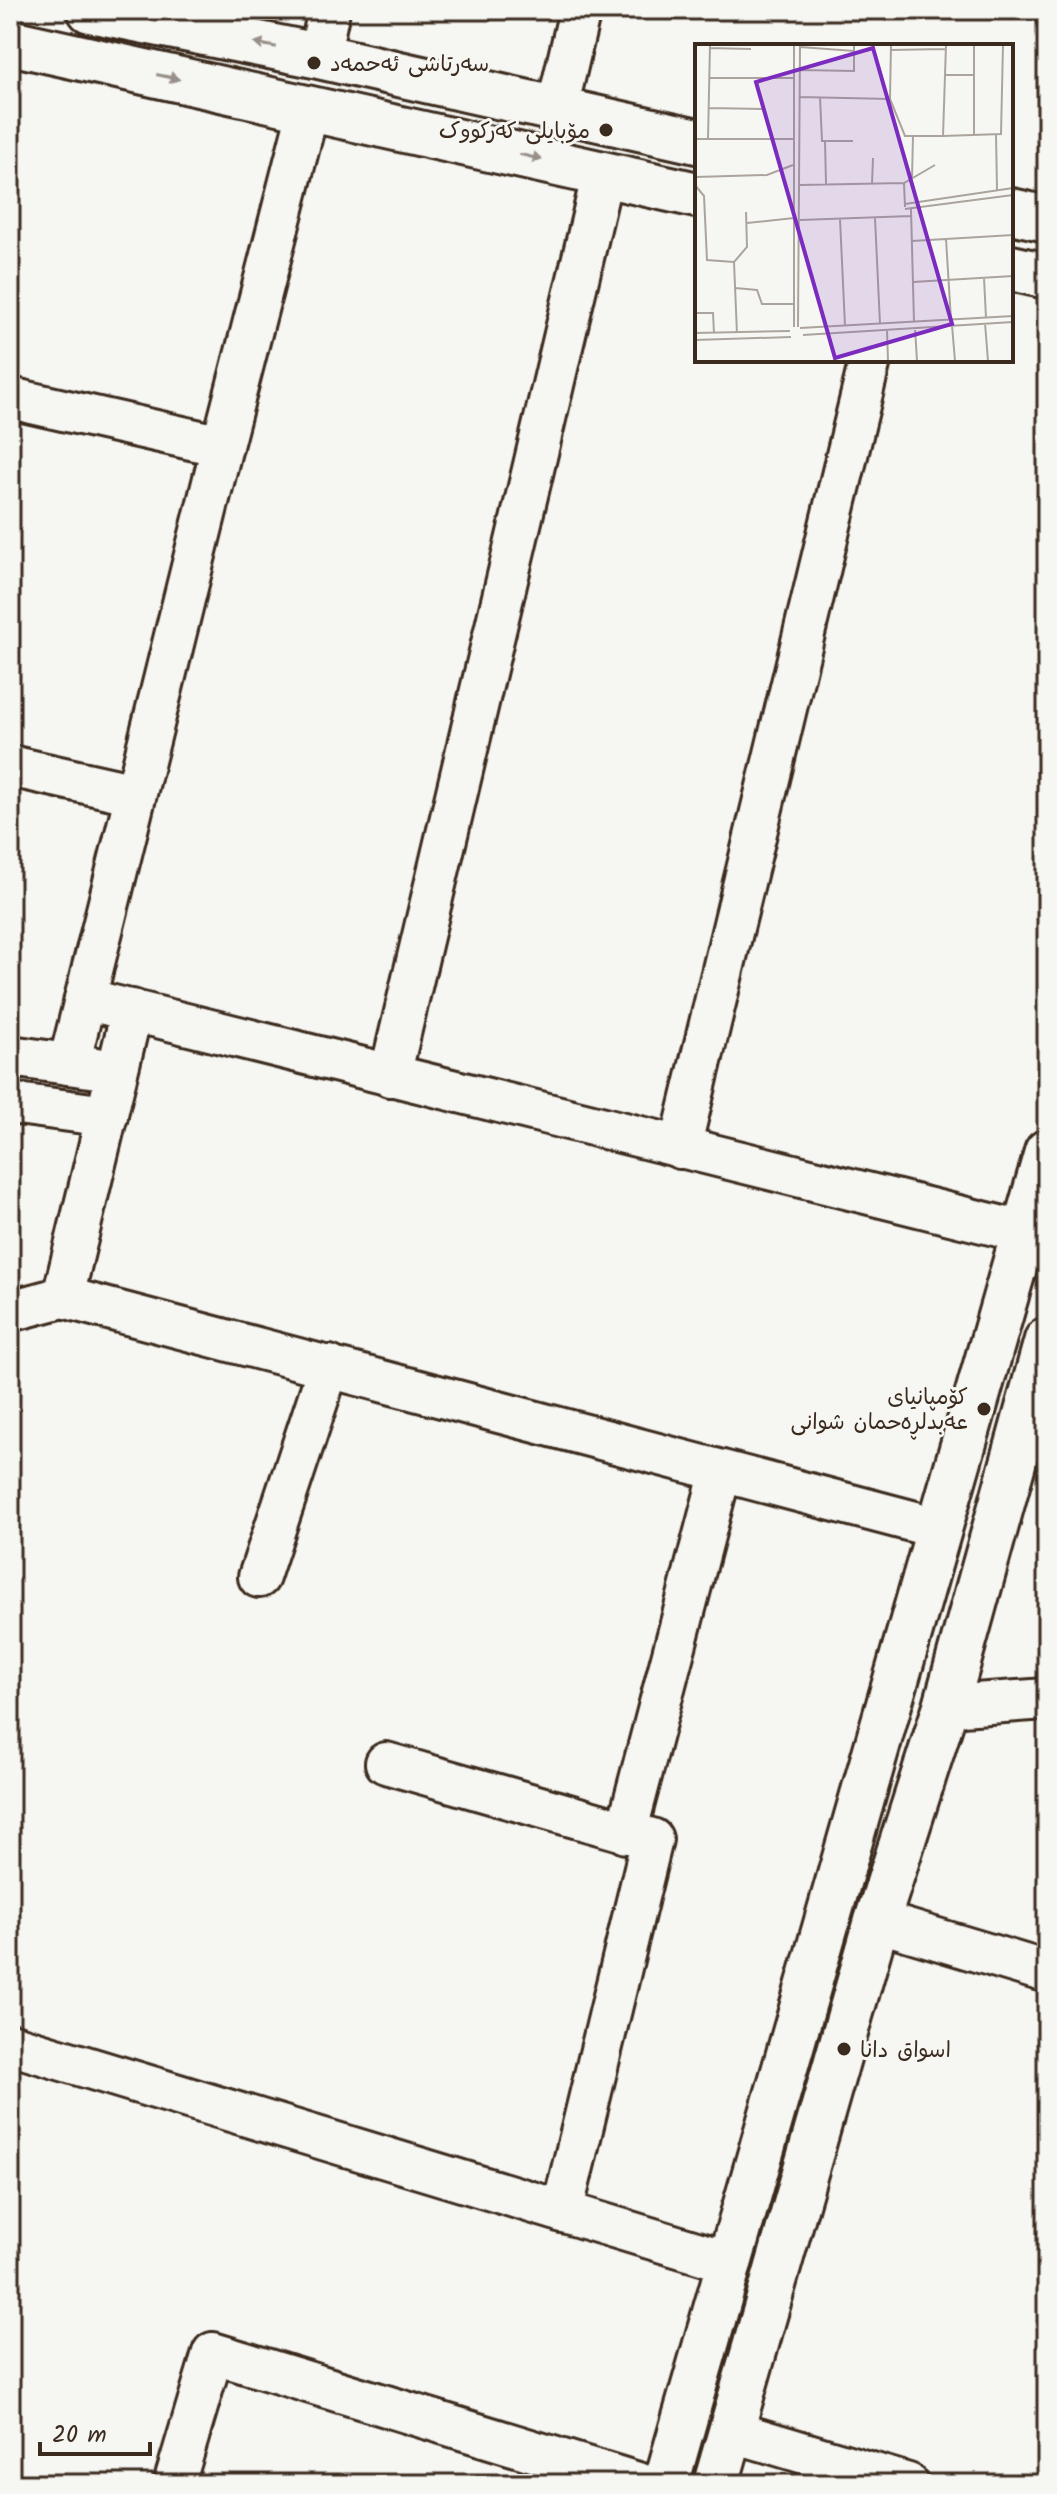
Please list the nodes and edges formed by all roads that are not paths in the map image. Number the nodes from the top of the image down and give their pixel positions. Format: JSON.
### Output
{"nodes":[{"id":1,"x":329,"y":10,"type":"edge"},
{"id":2,"x":580,"y":10,"type":"edge"},
{"id":3,"x":100,"y":12,"type":"edge"},
{"id":4,"x":10,"y":42,"type":"edge"},
{"id":5,"x":319,"y":56,"type":"junction"},
{"id":6,"x":101,"y":62,"type":"junction"},
{"id":7,"x":309,"y":107,"type":"junction"},
{"id":8,"x":557,"y":109,"type":"junction"},
{"id":9,"x":695,"y":141,"type":"edge"},
{"id":10,"x":603,"y":173,"type":"junction"},
{"id":11,"x":695,"y":195,"type":"edge"},
{"id":12,"x":1013,"y":211,"type":"edge"},
{"id":13,"x":1047,"y":219,"type":"edge"},
{"id":14,"x":1013,"y":268,"type":"edge"},
{"id":15,"x":1047,"y":276,"type":"edge"},
{"id":16,"x":870,"y":362,"type":"edge"},
{"id":17,"x":10,"y":398,"type":"edge"},
{"id":18,"x":222,"y":446,"type":"junction"},
{"id":19,"x":10,"y":766,"type":"edge"},
{"id":20,"x":135,"y":794,"type":"junction"},
{"id":21,"x":85,"y":999,"type":"junction"},
{"id":22,"x":132,"y":1010,"type":"junction"},
{"id":23,"x":10,"y":1056,"type":"edge"},
{"id":24,"x":69,"y":1064,"type":"junction"},
{"id":25,"x":118,"y":1071,"type":"junction"},
{"id":26,"x":390,"y":1076,"type":"junction"},
{"id":27,"x":10,"y":1103,"type":"edge"},
{"id":28,"x":107,"y":1116,"type":"junction"},
{"id":29,"x":680,"y":1148,"type":"junction"},
{"id":30,"x":1047,"y":1152,"type":"edge"},
{"id":31,"x":1023,"y":1232,"type":"junction"},
{"id":32,"x":63,"y":1297,"type":"junction"},
{"id":33,"x":10,"y":1311,"type":"edge"},
{"id":34,"x":1047,"y":1340,"type":"edge"},
{"id":35,"x":329,"y":1366,"type":"junction"},
{"id":36,"x":721,"y":1471,"type":"junction"},
{"id":37,"x":938,"y":1528,"type":"junction"},
{"id":38,"x":259,"y":1577,"type":"dead end"},
{"id":39,"x":1047,"y":1699,"type":"edge"},
{"id":40,"x":946,"y":1706,"type":"junction"},
{"id":41,"x":386,"y":1763,"type":"dead end"},
{"id":42,"x":626,"y":1833,"type":"junction"},
{"id":43,"x":877,"y":1921,"type":"junction"},
{"id":44,"x":1047,"y":1972,"type":"edge"},
{"id":45,"x":10,"y":2044,"type":"edge"},
{"id":46,"x":562,"y":2212,"type":"junction"},
{"id":47,"x":729,"y":2262,"type":"junction"},
{"id":48,"x":731,"y":2431,"type":"junction"},
{"id":49,"x":174,"y":2484,"type":"edge"},
{"id":50,"x":641,"y":2484,"type":"edge"},
{"id":51,"x":666,"y":2484,"type":"edge"},
{"id":52,"x":716,"y":2484,"type":"edge"},
{"id":53,"x":908,"y":2484,"type":"edge"}],
"edges":[{"from":1,"to":5,"type":"street"},
{"from":2,"to":8,"type":"street"},
{"from":5,"to":3,"type":"street","one_way":true},
{"from":3,"to":6,"type":"street"},
{"from":4,"to":6,"type":"street"},
{"from":5,"to":8,"type":"street"},
{"from":6,"to":7,"type":"street","one_way":true},
{"from":7,"to":10,"type":"street","one_way":true},
{"from":7,"to":18,"type":"street"},
{"from":8,"to":9,"type":"street"},
{"from":10,"to":11,"type":"street"},
{"from":10,"to":26,"type":"street"},
{"from":12,"to":13,"type":"street"},
{"from":14,"to":15,"type":"street"},
{"from":16,"to":29,"type":"street"},
{"from":17,"to":18,"type":"street"},
{"from":18,"to":20,"type":"street"},
{"from":19,"to":20,"type":"street"},
{"from":20,"to":21,"type":"street"},
{"from":21,"to":22,"type":"street"},
{"from":21,"to":24,"type":"street"},
{"from":22,"to":25,"type":"street"},
{"from":22,"to":26,"type":"street"},
{"from":23,"to":24,"type":"street"},
{"from":24,"to":25,"type":"street"},
{"from":25,"to":28,"type":"street"},
{"from":26,"to":29,"type":"street"},
{"from":27,"to":28,"type":"street"},
{"from":28,"to":32,"type":"street"},
{"from":29,"to":31,"type":"street"},
{"from":30,"to":31,"type":"street"},
{"from":31,"to":37,"type":"street"},
{"from":32,"to":33,"type":"street"},
{"from":32,"to":35,"type":"street"},
{"from":34,"to":40,"type":"street"},
{"from":35,"to":36,"type":"street"},
{"from":35,"to":38,"type":"street"},
{"from":36,"to":37,"type":"street"},
{"from":36,"to":42,"type":"street"},
{"from":37,"to":47,"type":"street"},
{"from":39,"to":40,"type":"street"},
{"from":40,"to":43,"type":"street"},
{"from":41,"to":42,"type":"street"},
{"from":42,"to":46,"type":"street"},
{"from":43,"to":44,"type":"street"},
{"from":43,"to":48,"type":"street"},
{"from":45,"to":46,"type":"street"},
{"from":46,"to":47,"type":"street"},
{"from":47,"to":51,"type":"street"},
{"from":48,"to":52,"type":"street"},
{"from":48,"to":53,"type":"street"},
{"from":49,"to":50,"type":"street"}]}
